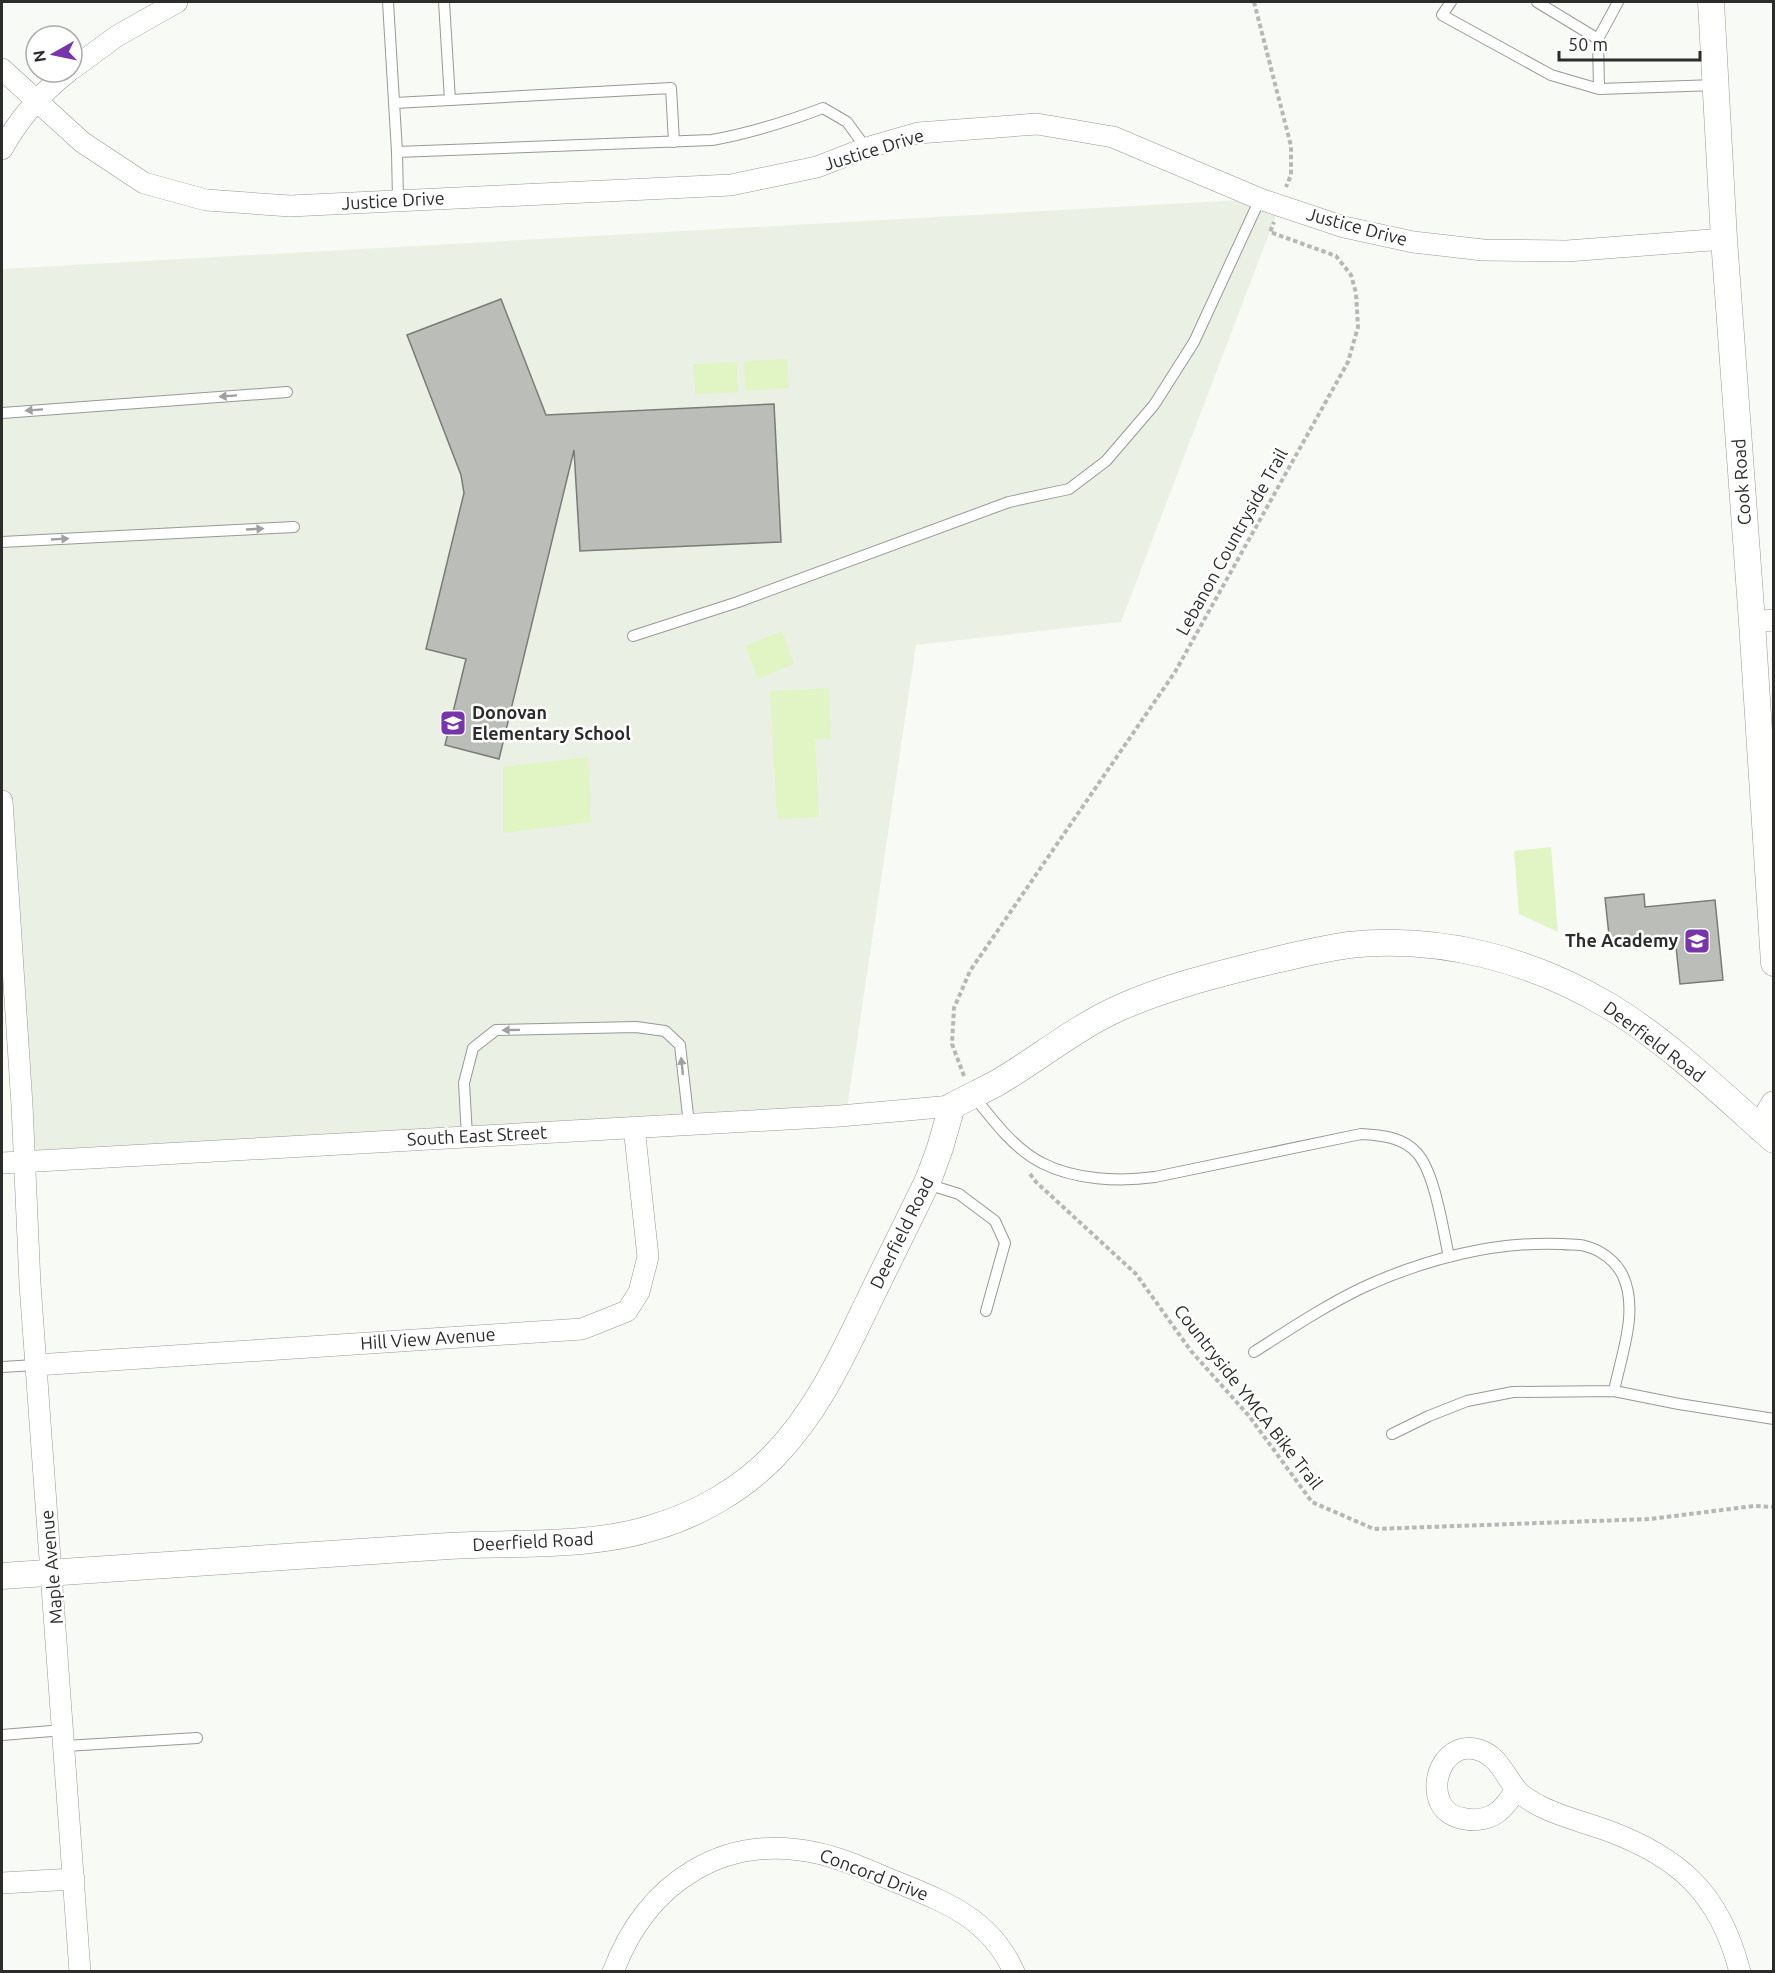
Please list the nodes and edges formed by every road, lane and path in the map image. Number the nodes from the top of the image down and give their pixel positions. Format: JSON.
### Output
{"nodes":[{"id":1,"x":177,"y":2,"type":"edge"},
{"id":2,"x":388,"y":2,"type":"edge"},
{"id":3,"x":444,"y":2,"type":"edge"},
{"id":4,"x":1254,"y":2,"type":"edge"},
{"id":5,"x":1451,"y":2,"type":"edge"},
{"id":6,"x":1537,"y":2,"type":"edge"},
{"id":7,"x":1618,"y":2,"type":"edge"},
{"id":8,"x":1710,"y":2,"type":"edge"},
{"id":9,"x":1598,"y":39,"type":"junction"},
{"id":10,"x":84,"y":60,"type":"edge"},
{"id":11,"x":2,"y":69,"type":"edge"},
{"id":12,"x":55,"y":84,"type":"edge"},
{"id":13,"x":1716,"y":85,"type":"junction"},
{"id":14,"x":1599,"y":90,"type":"junction"},
{"id":15,"x":450,"y":100,"type":"junction"},
{"id":16,"x":36,"y":101,"type":"junction"},
{"id":17,"x":394,"y":103,"type":"junction"},
{"id":18,"x":674,"y":142,"type":"junction"},
{"id":19,"x":866,"y":148,"type":"junction"},
{"id":20,"x":2,"y":149,"type":"edge"},
{"id":21,"x":397,"y":152,"type":"junction"},
{"id":22,"x":398,"y":201,"type":"junction"},
{"id":23,"x":1270,"y":202,"type":"junction"},
{"id":24,"x":1724,"y":239,"type":"junction"},
{"id":25,"x":287,"y":392,"type":"dead end"},
{"id":26,"x":2,"y":412,"type":"edge"},
{"id":27,"x":294,"y":527,"type":"dead end"},
{"id":28,"x":2,"y":542,"type":"edge"},
{"id":29,"x":1763,"y":621,"type":"edge"},
{"id":30,"x":633,"y":636,"type":"dead end"},
{"id":31,"x":2,"y":801,"type":"edge"},
{"id":32,"x":1773,"y":963,"type":"edge"},
{"id":33,"x":962,"y":1100,"type":"junction"},
{"id":34,"x":1773,"y":1104,"type":"edge"},
{"id":35,"x":689,"y":1124,"type":"junction"},
{"id":36,"x":634,"y":1127,"type":"junction"},
{"id":37,"x":1767,"y":1134,"type":"edge"},
{"id":38,"x":467,"y":1136,"type":"junction"},
{"id":39,"x":25,"y":1162,"type":"junction"},
{"id":40,"x":2,"y":1164,"type":"edge"},
{"id":41,"x":1029,"y":1173,"type":"dead end"},
{"id":42,"x":926,"y":1184,"type":"junction"},
{"id":43,"x":1449,"y":1257,"type":"junction"},
{"id":44,"x":986,"y":1311,"type":"dead end"},
{"id":45,"x":1254,"y":1352,"type":"dead end"},
{"id":46,"x":36,"y":1365,"type":"junction"},
{"id":47,"x":2,"y":1367,"type":"edge"},
{"id":48,"x":1614,"y":1391,"type":"junction"},
{"id":49,"x":1773,"y":1419,"type":"edge"},
{"id":50,"x":1392,"y":1434,"type":"dead end"},
{"id":51,"x":1773,"y":1507,"type":"edge"},
{"id":52,"x":51,"y":1573,"type":"junction"},
{"id":53,"x":2,"y":1576,"type":"edge"},
{"id":54,"x":2,"y":1735,"type":"edge"},
{"id":55,"x":64,"y":1738,"type":"junction"},
{"id":56,"x":197,"y":1738,"type":"dead end"},
{"id":57,"x":1516,"y":1790,"type":"dead end"},
{"id":58,"x":74,"y":1879,"type":"junction"},
{"id":59,"x":2,"y":1883,"type":"edge"},
{"id":60,"x":80,"y":1971,"type":"edge"},
{"id":61,"x":613,"y":1971,"type":"edge"},
{"id":62,"x":1014,"y":1971,"type":"edge"},
{"id":63,"x":1740,"y":1971,"type":"edge"}],
"edges":[{"from":1,"to":10,"type":"street"},
{"from":2,"to":17,"type":"lane"},
{"from":3,"to":15,"type":"lane"},
{"from":4,"to":23,"type":"path","name":"Lebanon Countryside Trail"},
{"from":5,"to":14,"type":"lane"},
{"from":6,"to":9,"type":"lane"},
{"from":7,"to":9,"type":"lane"},
{"from":8,"to":13,"type":"street","name":"Cook Road"},
{"from":9,"to":14,"type":"lane"},
{"from":11,"to":16,"type":"street","name":"Justice Drive"},
{"from":12,"to":16,"type":"street"},
{"from":13,"to":14,"type":"lane"},
{"from":13,"to":24,"type":"street","name":"Cook Road"},
{"from":15,"to":17,"type":"lane"},
{"from":15,"to":18,"type":"lane"},
{"from":16,"to":20,"type":"street"},
{"from":16,"to":22,"type":"street","name":"Justice Drive"},
{"from":17,"to":21,"type":"lane"},
{"from":18,"to":19,"type":"lane"},
{"from":18,"to":21,"type":"lane"},
{"from":19,"to":22,"type":"street","name":"Justice Drive"},
{"from":19,"to":23,"type":"street","name":"Justice Drive"},
{"from":21,"to":22,"type":"lane"},
{"from":23,"to":24,"type":"street","name":"Justice Drive"},
{"from":23,"to":30,"type":"lane"},
{"from":23,"to":33,"type":"path","name":"Lebanon Countryside Trail"},
{"from":24,"to":29,"type":"street","name":"Cook Road"},
{"from":25,"to":26,"type":"lane","one_way":true},
{"from":28,"to":27,"type":"lane","one_way":true},
{"from":29,"to":32,"type":"street","name":"Cook Road"},
{"from":31,"to":39,"type":"street"},
{"from":33,"to":35,"type":"street","name":"South East Street"},
{"from":33,"to":37,"type":"street","name":"Deerfield Road"},
{"from":33,"to":42,"type":"street","name":"Deerfield Road"},
{"from":33,"to":43,"type":"lane"},
{"from":34,"to":37,"type":"street"},
{"from":35,"to":36,"type":"street","name":"South East Street"},
{"from":35,"to":38,"type":"lane","one_way":true},
{"from":36,"to":38,"type":"street","name":"South East Street"},
{"from":36,"to":46,"type":"street","name":"Hill View Avenue"},
{"from":38,"to":39,"type":"street","name":"South East Street"},
{"from":39,"to":40,"type":"street","name":"South East Street"},
{"from":39,"to":46,"type":"street","name":"Maple Avenue"},
{"from":41,"to":51,"type":"path","name":"Countryside YMCA Bike Trail"},
{"from":42,"to":44,"type":"lane"},
{"from":42,"to":52,"type":"street","name":"Deerfield Road"},
{"from":43,"to":45,"type":"lane"},
{"from":43,"to":48,"type":"lane"},
{"from":46,"to":47,"type":"lane"},
{"from":46,"to":52,"type":"street","name":"Maple Avenue"},
{"from":48,"to":49,"type":"lane"},
{"from":48,"to":50,"type":"lane"},
{"from":52,"to":53,"type":"street","name":"Deerfield Road"},
{"from":52,"to":55,"type":"street","name":"Maple Avenue"},
{"from":54,"to":55,"type":"lane"},
{"from":55,"to":56,"type":"lane"},
{"from":55,"to":58,"type":"street","name":"Maple Avenue"},
{"from":57,"to":63,"type":"street"},
{"from":58,"to":59,"type":"street"},
{"from":58,"to":60,"type":"street","name":"Maple Avenue"},
{"from":61,"to":62,"type":"street","name":"Concord Drive"}]}
